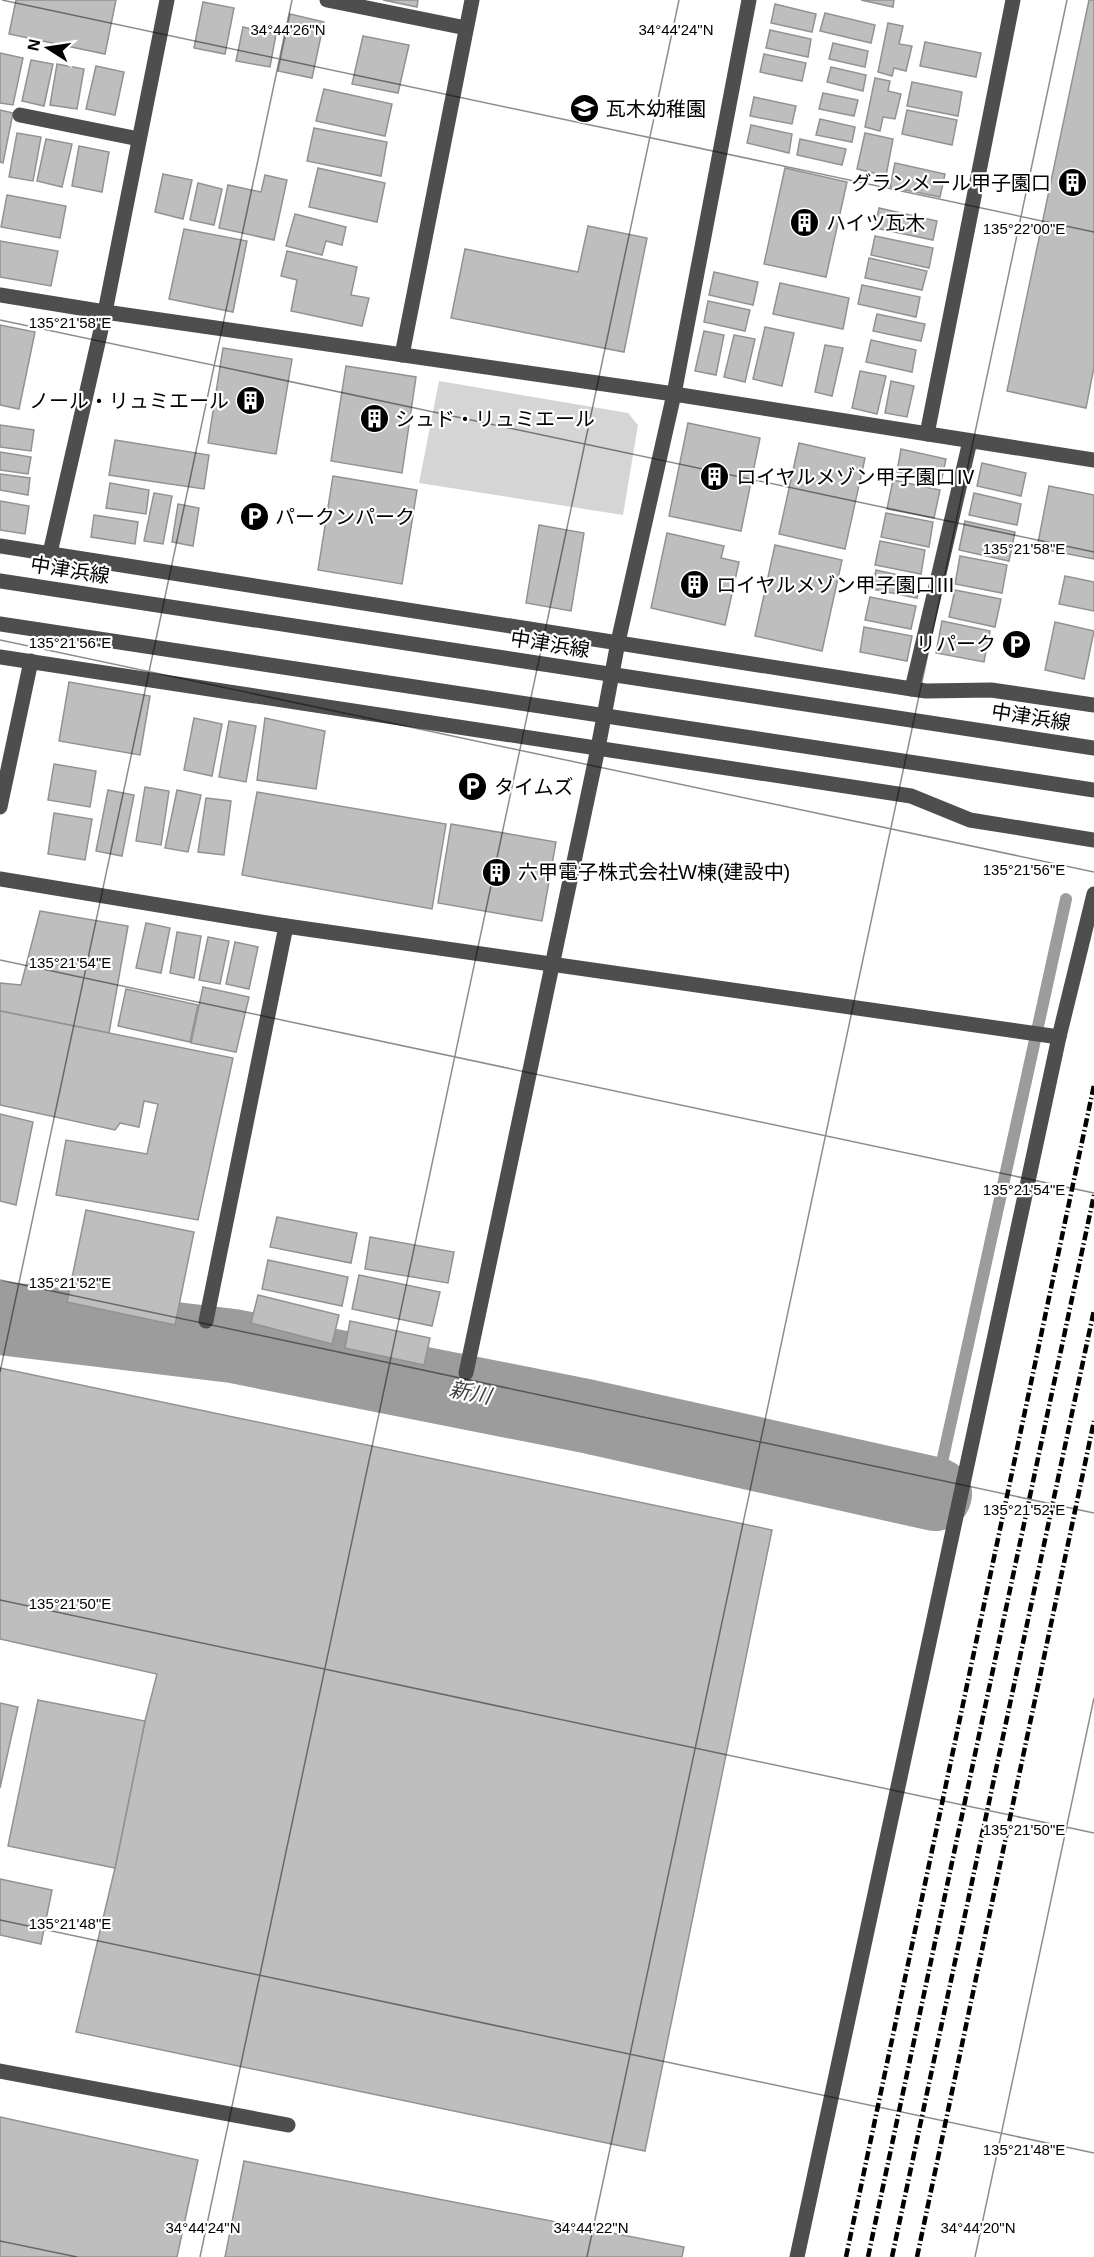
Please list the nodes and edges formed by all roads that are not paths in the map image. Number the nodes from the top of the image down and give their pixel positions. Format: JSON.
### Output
{"nodes":[{"id":1,"x":167,"y":0,"type":"edge"},
{"id":2,"x":327,"y":0,"type":"edge"},
{"id":3,"x":471,"y":0,"type":"edge"},
{"id":4,"x":749,"y":0,"type":"edge"},
{"id":5,"x":1013,"y":0,"type":"edge"},
{"id":6,"x":466,"y":28,"type":"junction"},
{"id":7,"x":20,"y":115,"type":"dead end"},
{"id":8,"x":140,"y":139,"type":"junction"},
{"id":9,"x":0,"y":295,"type":"edge"},
{"id":10,"x":105,"y":312,"type":"junction"},
{"id":11,"x":402,"y":355,"type":"junction"},
{"id":12,"x":674,"y":394,"type":"junction"},
{"id":13,"x":927,"y":434,"type":"junction"},
{"id":14,"x":970,"y":441,"type":"junction"},
{"id":15,"x":1094,"y":460,"type":"edge"},
{"id":16,"x":0,"y":546,"type":"edge"},
{"id":17,"x":50,"y":553,"type":"junction"},
{"id":18,"x":0,"y":581,"type":"edge"},
{"id":19,"x":0,"y":624,"type":"edge"},
{"id":20,"x":618,"y":642,"type":"junction"},
{"id":21,"x":0,"y":657,"type":"edge"},
{"id":22,"x":31,"y":661,"type":"junction"},
{"id":23,"x":912,"y":689,"type":"junction"},
{"id":24,"x":1094,"y":705,"type":"edge"},
{"id":25,"x":598,"y":748,"type":"junction"},
{"id":26,"x":1094,"y":748,"type":"edge"},
{"id":27,"x":1094,"y":790,"type":"edge"},
{"id":28,"x":0,"y":807,"type":"edge"},
{"id":29,"x":1094,"y":840,"type":"edge"},
{"id":30,"x":0,"y":879,"type":"edge"},
{"id":31,"x":1094,"y":894,"type":"edge"},
{"id":32,"x":286,"y":926,"type":"junction"},
{"id":33,"x":553,"y":966,"type":"junction"},
{"id":34,"x":1059,"y":1037,"type":"junction"},
{"id":35,"x":206,"y":1321,"type":"dead end"},
{"id":36,"x":466,"y":1373,"type":"dead end"},
{"id":37,"x":0,"y":2072,"type":"edge"},
{"id":38,"x":288,"y":2125,"type":"dead end"},
{"id":39,"x":797,"y":2257,"type":"edge"}],
"edges":[{"from":1,"to":8,"type":"street"},
{"from":2,"to":6,"type":"street"},
{"from":3,"to":6,"type":"street"},
{"from":4,"to":12,"type":"street"},
{"from":5,"to":13,"type":"street"},
{"from":6,"to":11,"type":"street"},
{"from":7,"to":8,"type":"street"},
{"from":8,"to":10,"type":"street"},
{"from":9,"to":10,"type":"street"},
{"from":10,"to":11,"type":"street"},
{"from":10,"to":17,"type":"street"},
{"from":11,"to":12,"type":"street"},
{"from":12,"to":13,"type":"street"},
{"from":12,"to":20,"type":"street"},
{"from":13,"to":14,"type":"street"},
{"from":14,"to":15,"type":"street"},
{"from":14,"to":23,"type":"street"},
{"from":16,"to":17,"type":"street"},
{"from":17,"to":20,"type":"street"},
{"from":18,"to":26,"type":"street","name":"中津浜線","bridge":true},
{"from":19,"to":27,"type":"street","bridge":true},
{"from":20,"to":23,"type":"street"},
{"from":20,"to":25,"type":"street"},
{"from":21,"to":22,"type":"street"},
{"from":22,"to":25,"type":"street"},
{"from":22,"to":28,"type":"street"},
{"from":23,"to":24,"type":"street"},
{"from":25,"to":29,"type":"street"},
{"from":25,"to":33,"type":"street"},
{"from":30,"to":32,"type":"street"},
{"from":31,"to":34,"type":"street"},
{"from":32,"to":33,"type":"street"},
{"from":32,"to":35,"type":"street"},
{"from":33,"to":34,"type":"street"},
{"from":33,"to":36,"type":"street"},
{"from":34,"to":39,"type":"street"},
{"from":37,"to":38,"type":"street"}]}
